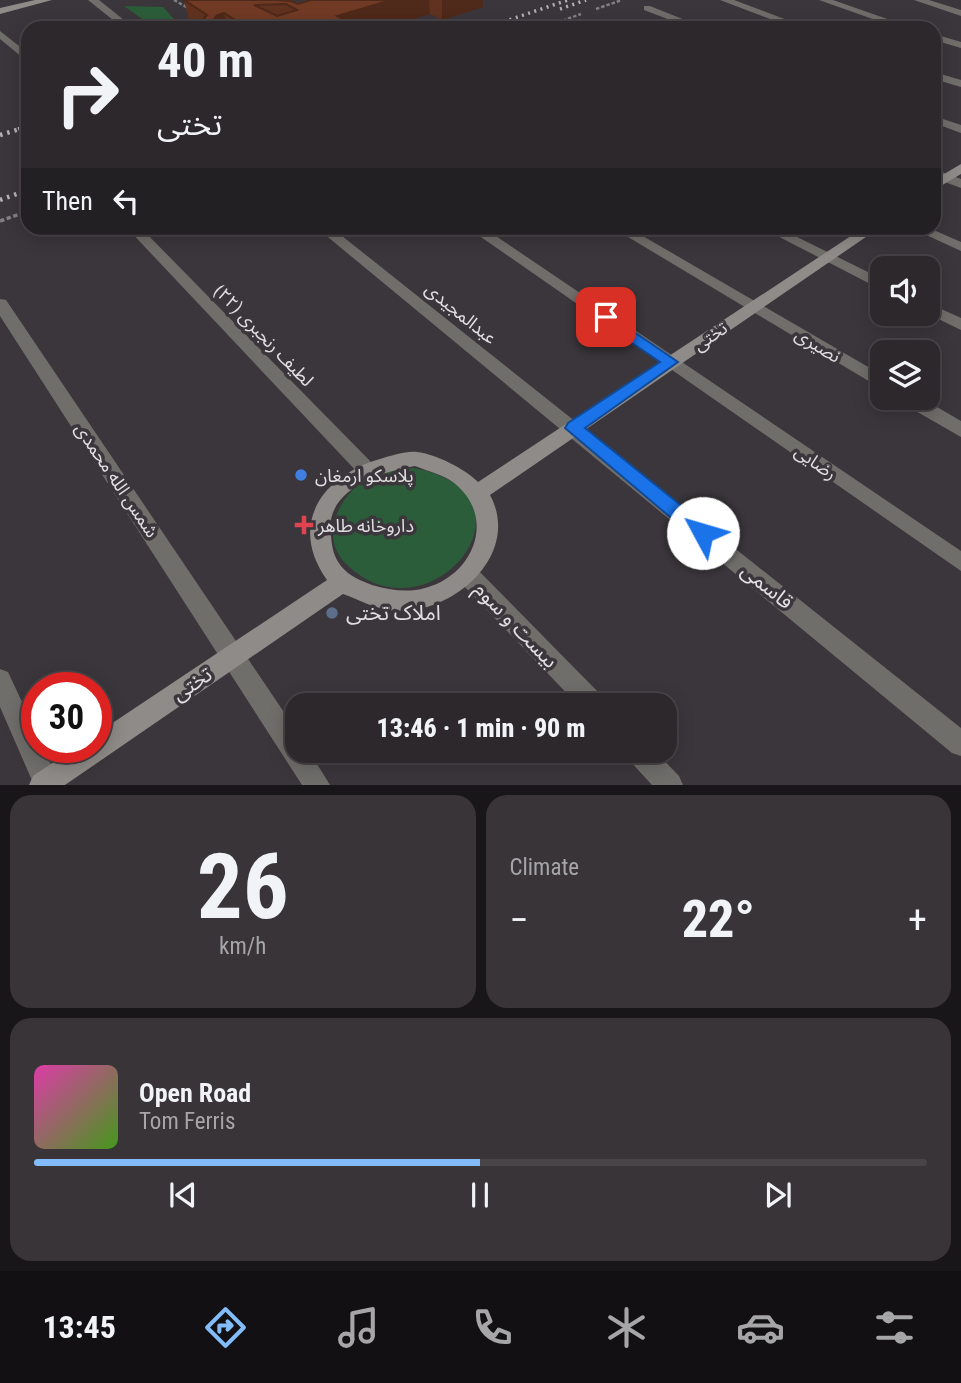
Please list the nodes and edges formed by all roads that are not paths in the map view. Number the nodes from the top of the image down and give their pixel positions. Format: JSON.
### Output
{"nodes":[{"id":1,"x":13,"y":0,"type":"edge"},
{"id":2,"x":47,"y":0,"type":"edge"},
{"id":3,"x":93,"y":0,"type":"edge"},
{"id":4,"x":725,"y":0,"type":"edge"},
{"id":5,"x":824,"y":0,"type":"edge"},
{"id":6,"x":919,"y":0,"type":"edge"},
{"id":7,"x":31,"y":2,"type":"edge"},
{"id":8,"x":0,"y":3,"type":"edge"},
{"id":9,"x":647,"y":8,"type":"dead end"},
{"id":10,"x":0,"y":12,"type":"edge"},
{"id":11,"x":961,"y":13,"type":"edge"},
{"id":12,"x":120,"y":21,"type":"edge"},
{"id":13,"x":681,"y":21,"type":"edge"},
{"id":14,"x":784,"y":21,"type":"edge"},
{"id":15,"x":887,"y":21,"type":"edge"},
{"id":16,"x":0,"y":34,"type":"edge"},
{"id":17,"x":941,"y":39,"type":"edge"},
{"id":18,"x":961,"y":46,"type":"edge"},
{"id":19,"x":21,"y":53,"type":"edge"},
{"id":20,"x":941,"y":77,"type":"edge"},
{"id":21,"x":961,"y":84,"type":"edge"},
{"id":22,"x":941,"y":122,"type":"edge"},
{"id":23,"x":961,"y":130,"type":"edge"},
{"id":24,"x":961,"y":168,"type":"edge"},
{"id":25,"x":941,"y":178,"type":"edge"},
{"id":26,"x":941,"y":180,"type":"edge"},
{"id":27,"x":961,"y":184,"type":"edge"},
{"id":28,"x":141,"y":235,"type":"edge"},
{"id":29,"x":333,"y":235,"type":"edge"},
{"id":30,"x":485,"y":235,"type":"edge"},
{"id":31,"x":632,"y":235,"type":"edge"},
{"id":32,"x":783,"y":235,"type":"edge"},
{"id":33,"x":862,"y":235,"type":"edge"},
{"id":34,"x":934,"y":235,"type":"edge"},
{"id":35,"x":961,"y":247,"type":"edge"},
{"id":36,"x":827,"y":258,"type":"junction"},
{"id":37,"x":870,"y":279,"type":"edge"},
{"id":38,"x":0,"y":304,"type":"edge"},
{"id":39,"x":753,"y":307,"type":"junction"},
{"id":40,"x":940,"y":315,"type":"edge"},
{"id":41,"x":961,"y":326,"type":"edge"},
{"id":42,"x":671,"y":362,"type":"junction"},
{"id":43,"x":870,"y":376,"type":"edge"},
{"id":44,"x":928,"y":410,"type":"edge"},
{"id":45,"x":574,"y":428,"type":"junction"},
{"id":46,"x":961,"y":430,"type":"edge"},
{"id":47,"x":366,"y":469,"type":"junction"},
{"id":48,"x":479,"y":492,"type":"junction"},
{"id":49,"x":961,"y":562,"type":"edge"},
{"id":50,"x":468,"y":575,"type":"junction"},
{"id":51,"x":342,"y":582,"type":"junction"},
{"id":52,"x":233,"y":656,"type":"junction"},
{"id":53,"x":0,"y":680,"type":"edge"},
{"id":54,"x":582,"y":693,"type":"edge"},
{"id":55,"x":961,"y":744,"type":"edge"},
{"id":56,"x":649,"y":763,"type":"edge"},
{"id":57,"x":45,"y":784,"type":"edge"},
{"id":58,"x":317,"y":785,"type":"edge"},
{"id":59,"x":670,"y":785,"type":"edge"}],
"edges":[{"from":1,"to":8,"type":"main road"},
{"from":2,"to":7,"type":"main road"},
{"from":3,"to":12,"type":"street"},
{"from":4,"to":14,"type":"street"},
{"from":5,"to":15,"type":"street"},
{"from":6,"to":11,"type":"street"},
{"from":7,"to":10,"type":"main road"},
{"from":9,"to":13,"type":"street"},
{"from":16,"to":19,"type":"street"},
{"from":17,"to":18,"type":"street"},
{"from":20,"to":21,"type":"street"},
{"from":22,"to":23,"type":"street"},
{"from":24,"to":25,"type":"main road"},
{"from":26,"to":27,"type":"street"},
{"from":28,"to":47,"type":"street","name":"لطیف رنجبری (۲۲)"},
{"from":29,"to":45,"type":"street","name":"عبدالمجیدی"},
{"from":30,"to":42,"type":"street","name":"رضایی"},
{"from":31,"to":39,"type":"street","name":"نصیری"},
{"from":32,"to":36,"type":"street"},
{"from":33,"to":36,"type":"main road","name":"تختی"},
{"from":34,"to":35,"type":"street"},
{"from":36,"to":37,"type":"street"},
{"from":36,"to":39,"type":"main road","name":"تختی"},
{"from":38,"to":52,"type":"street","name":"شمس الله محمدی"},
{"from":39,"to":42,"type":"main road","name":"تختی"},
{"from":39,"to":43,"type":"street","name":"نصیری"},
{"from":40,"to":41,"type":"street"},
{"from":42,"to":45,"type":"main road","name":"تختی"},
{"from":42,"to":49,"type":"street","name":"رضایی"},
{"from":44,"to":46,"type":"street"},
{"from":45,"to":48,"type":"main road","name":"تختی"},
{"from":45,"to":55,"type":"street","name":"قاسمی"},
{"from":47,"to":48,"type":"main road"},
{"from":47,"to":51,"type":"main road"},
{"from":48,"to":50,"type":"main road"},
{"from":50,"to":51,"type":"main road"},
{"from":50,"to":54,"type":"street","name":"بیست و سوم"},
{"from":51,"to":52,"type":"main road","name":"تختی"},
{"from":52,"to":57,"type":"main road","name":"تختی"},
{"from":52,"to":58,"type":"street","name":"شمس الله محمدی"},
{"from":53,"to":57,"type":"street"},
{"from":56,"to":59,"type":"street"}]}
